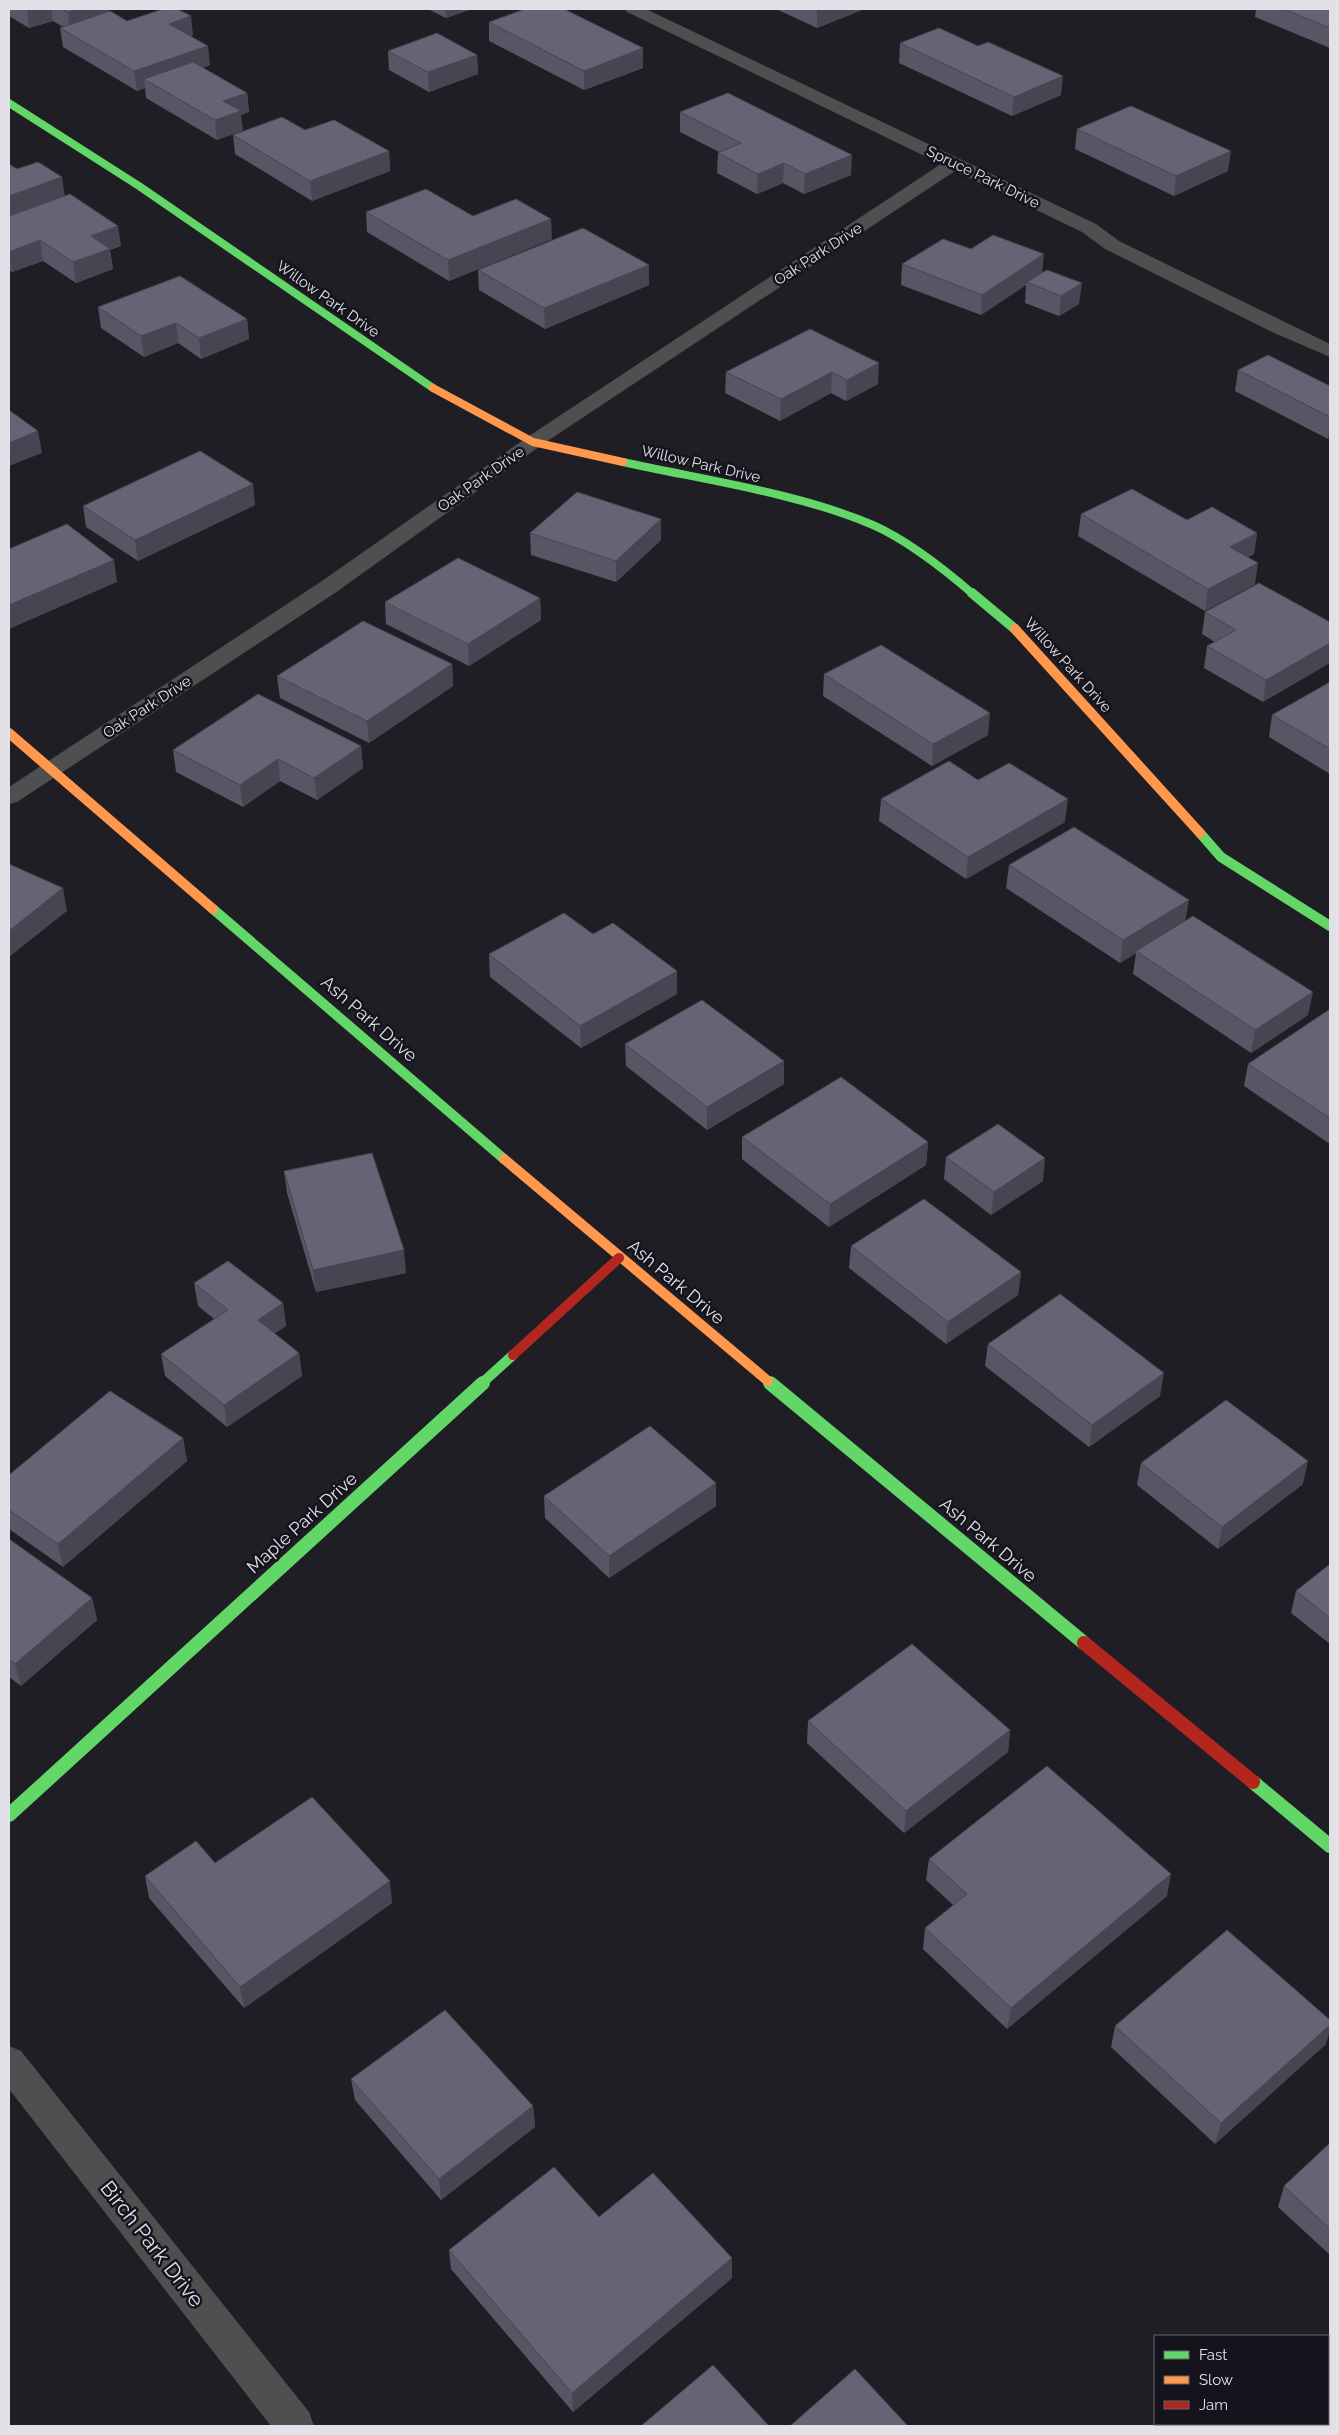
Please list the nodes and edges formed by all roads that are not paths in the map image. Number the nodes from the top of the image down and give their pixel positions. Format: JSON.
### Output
{"nodes":[{"id":1,"x":633,"y":9,"type":"edge"},
{"id":2,"x":9,"y":103,"type":"edge"},
{"id":3,"x":955,"y":163,"type":"junction"},
{"id":4,"x":1330,"y":351,"type":"edge"},
{"id":5,"x":533,"y":442,"type":"junction"},
{"id":6,"x":9,"y":733,"type":"edge"},
{"id":7,"x":52,"y":769,"type":"junction"},
{"id":8,"x":9,"y":796,"type":"edge"},
{"id":9,"x":1330,"y":926,"type":"edge"},
{"id":10,"x":620,"y":1258,"type":"junction"},
{"id":11,"x":9,"y":1815,"type":"edge"},
{"id":12,"x":1330,"y":1846,"type":"edge"},
{"id":13,"x":9,"y":2062,"type":"edge"},
{"id":14,"x":295,"y":2426,"type":"edge"}],
"edges":[{"from":1,"to":3,"type":"street","name":"Spruce Park Drive"},
{"from":2,"to":5,"type":"street","name":"Willow Park Drive"},
{"from":3,"to":4,"type":"street","name":"Spruce Park Drive"},
{"from":3,"to":5,"type":"street","name":"Oak Park Drive"},
{"from":5,"to":7,"type":"street","name":"Oak Park Drive"},
{"from":5,"to":9,"type":"street","name":"Willow Park Drive"},
{"from":6,"to":7,"type":"street","name":"Ash Park Drive"},
{"from":7,"to":8,"type":"street","name":"Oak Park Drive"},
{"from":7,"to":10,"type":"street","name":"Ash Park Drive"},
{"from":10,"to":11,"type":"street","name":"Maple Park Drive"},
{"from":10,"to":12,"type":"street","name":"Ash Park Drive"},
{"from":13,"to":14,"type":"street","name":"Birch Park Drive"}]}
